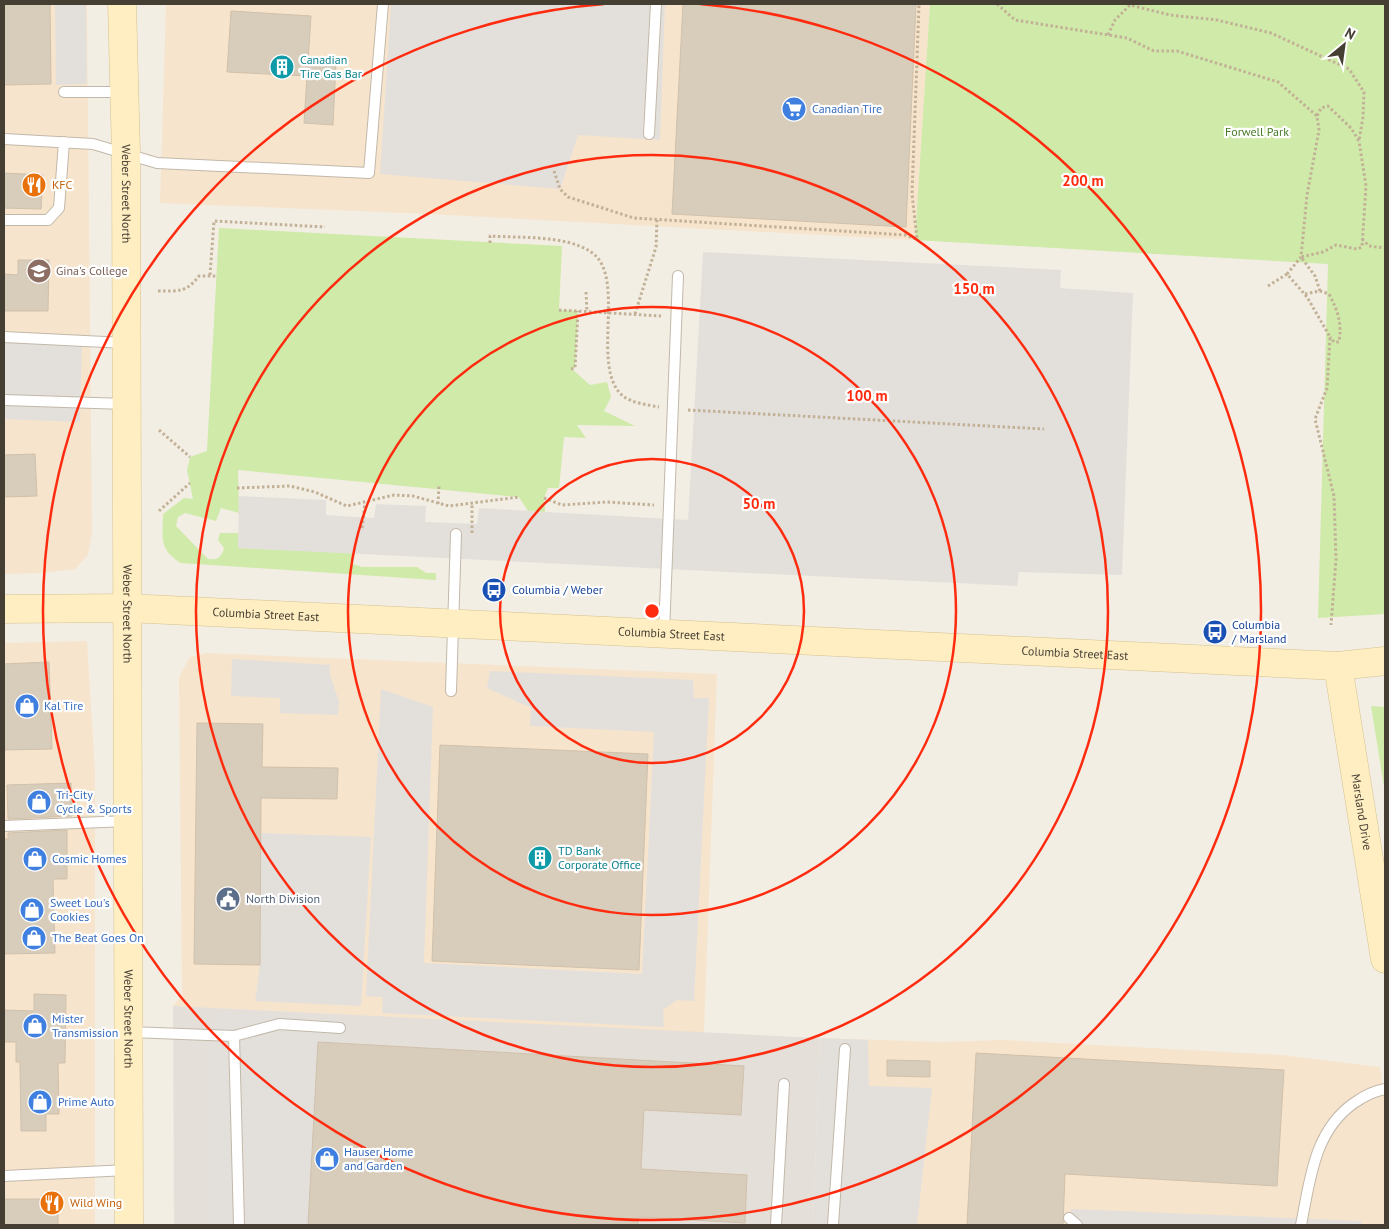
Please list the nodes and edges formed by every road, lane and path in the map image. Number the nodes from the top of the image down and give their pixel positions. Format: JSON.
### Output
{"nodes":[{"id":1,"x":122,"y":4,"type":"edge"},
{"id":2,"x":384,"y":4,"type":"edge"},
{"id":3,"x":656,"y":4,"type":"edge"},
{"id":4,"x":919,"y":4,"type":"edge"},
{"id":5,"x":997,"y":4,"type":"edge"},
{"id":6,"x":1108,"y":34,"type":"junction"},
{"id":7,"x":64,"y":92,"type":"dead end"},
{"id":8,"x":125,"y":92,"type":"junction"},
{"id":9,"x":1317,"y":116,"type":"junction"},
{"id":10,"x":649,"y":134,"type":"dead end"},
{"id":11,"x":4,"y":139,"type":"edge"},
{"id":12,"x":64,"y":142,"type":"junction"},
{"id":13,"x":1359,"y":142,"type":"junction"},
{"id":14,"x":126,"y":153,"type":"junction"},
{"id":15,"x":554,"y":171,"type":"dead end"},
{"id":16,"x":4,"y":220,"type":"edge"},
{"id":17,"x":656,"y":220,"type":"junction"},
{"id":18,"x":325,"y":228,"type":"dead end"},
{"id":19,"x":1362,"y":239,"type":"junction"},
{"id":20,"x":490,"y":243,"type":"dead end"},
{"id":21,"x":1385,"y":248,"type":"edge"},
{"id":22,"x":1301,"y":257,"type":"junction"},
{"id":23,"x":1287,"y":274,"type":"junction"},
{"id":24,"x":210,"y":275,"type":"junction"},
{"id":25,"x":216,"y":276,"type":"dead end"},
{"id":26,"x":678,"y":276,"type":"dead end"},
{"id":27,"x":1268,"y":286,"type":"dead end"},
{"id":28,"x":158,"y":291,"type":"dead end"},
{"id":29,"x":1320,"y":291,"type":"junction"},
{"id":30,"x":586,"y":292,"type":"dead end"},
{"id":31,"x":1305,"y":294,"type":"junction"},
{"id":32,"x":559,"y":310,"type":"dead end"},
{"id":33,"x":578,"y":312,"type":"junction"},
{"id":34,"x":587,"y":312,"type":"junction"},
{"id":35,"x":608,"y":313,"type":"junction"},
{"id":36,"x":635,"y":314,"type":"junction"},
{"id":37,"x":661,"y":316,"type":"dead end"},
{"id":38,"x":4,"y":337,"type":"edge"},
{"id":39,"x":1330,"y":337,"type":"junction"},
{"id":40,"x":126,"y":343,"type":"junction"},
{"id":41,"x":571,"y":369,"type":"dead end"},
{"id":42,"x":4,"y":400,"type":"edge"},
{"id":43,"x":126,"y":404,"type":"junction"},
{"id":44,"x":673,"y":408,"type":"junction"},
{"id":45,"x":1044,"y":428,"type":"dead end"},
{"id":46,"x":159,"y":430,"type":"dead end"},
{"id":47,"x":190,"y":458,"type":"dead end"},
{"id":48,"x":190,"y":483,"type":"dead end"},
{"id":49,"x":440,"y":484,"type":"dead end"},
{"id":50,"x":237,"y":488,"type":"dead end"},
{"id":51,"x":519,"y":497,"type":"dead end"},
{"id":52,"x":544,"y":498,"type":"dead end"},
{"id":53,"x":366,"y":503,"type":"junction"},
{"id":54,"x":472,"y":503,"type":"junction"},
{"id":55,"x":438,"y":504,"type":"junction"},
{"id":56,"x":670,"y":506,"type":"junction"},
{"id":57,"x":159,"y":510,"type":"dead end"},
{"id":58,"x":362,"y":528,"type":"dead end"},
{"id":59,"x":456,"y":534,"type":"dead end"},
{"id":60,"x":472,"y":535,"type":"dead end"},
{"id":61,"x":127,"y":608,"type":"junction"},
{"id":62,"x":4,"y":609,"type":"edge"},
{"id":63,"x":454,"y":623,"type":"junction"},
{"id":64,"x":1331,"y":625,"type":"dead end"},
{"id":65,"x":664,"y":634,"type":"junction"},
{"id":66,"x":1385,"y":661,"type":"edge"},
{"id":67,"x":1338,"y":666,"type":"junction"},
{"id":68,"x":451,"y":691,"type":"dead end"},
{"id":69,"x":128,"y":820,"type":"junction"},
{"id":70,"x":4,"y":826,"type":"edge"},
{"id":71,"x":1380,"y":895,"type":"edge"},
{"id":72,"x":1385,"y":958,"type":"edge"},
{"id":73,"x":340,"y":1028,"type":"dead end"},
{"id":74,"x":130,"y":1032,"type":"junction"},
{"id":75,"x":234,"y":1036,"type":"junction"},
{"id":76,"x":845,"y":1049,"type":"dead end"},
{"id":77,"x":784,"y":1084,"type":"dead end"},
{"id":78,"x":1385,"y":1089,"type":"edge"},
{"id":79,"x":130,"y":1170,"type":"junction"},
{"id":80,"x":4,"y":1176,"type":"edge"},
{"id":81,"x":129,"y":1225,"type":"edge"},
{"id":82,"x":239,"y":1225,"type":"edge"},
{"id":83,"x":776,"y":1225,"type":"edge"},
{"id":84,"x":833,"y":1225,"type":"edge"},
{"id":85,"x":1300,"y":1225,"type":"edge"}],
"edges":[{"from":1,"to":8,"type":"main road","name":"Weber Street North"},
{"from":2,"to":14,"type":"lane"},
{"from":3,"to":10,"type":"lane"},
{"from":4,"to":17,"type":"path"},
{"from":5,"to":6,"type":"path"},
{"from":6,"to":9,"type":"path"},
{"from":6,"to":13,"type":"path"},
{"from":7,"to":8,"type":"lane"},
{"from":8,"to":14,"type":"main road","name":"Weber Street North"},
{"from":9,"to":13,"type":"path"},
{"from":9,"to":22,"type":"path"},
{"from":11,"to":12,"type":"lane"},
{"from":12,"to":14,"type":"lane"},
{"from":12,"to":16,"type":"lane"},
{"from":13,"to":19,"type":"path"},
{"from":14,"to":40,"type":"main road","name":"Weber Street North"},
{"from":15,"to":17,"type":"path"},
{"from":17,"to":36,"type":"path"},
{"from":18,"to":24,"type":"path"},
{"from":19,"to":21,"type":"path"},
{"from":19,"to":22,"type":"path"},
{"from":20,"to":35,"type":"path"},
{"from":22,"to":23,"type":"path"},
{"from":22,"to":29,"type":"path"},
{"from":23,"to":27,"type":"path"},
{"from":23,"to":31,"type":"path"},
{"from":24,"to":25,"type":"path"},
{"from":24,"to":28,"type":"path"},
{"from":26,"to":44,"type":"lane"},
{"from":29,"to":31,"type":"path"},
{"from":29,"to":39,"type":"path"},
{"from":30,"to":34,"type":"path"},
{"from":31,"to":39,"type":"path"},
{"from":32,"to":33,"type":"path"},
{"from":33,"to":34,"type":"path"},
{"from":33,"to":41,"type":"path"},
{"from":34,"to":35,"type":"path"},
{"from":35,"to":36,"type":"path"},
{"from":35,"to":44,"type":"path"},
{"from":36,"to":37,"type":"path"},
{"from":38,"to":40,"type":"lane"},
{"from":39,"to":64,"type":"path"},
{"from":40,"to":43,"type":"main road","name":"Weber Street North"},
{"from":42,"to":43,"type":"lane"},
{"from":43,"to":61,"type":"main road","name":"Weber Street North"},
{"from":44,"to":45,"type":"path"},
{"from":44,"to":56,"type":"lane"},
{"from":46,"to":47,"type":"path"},
{"from":48,"to":57,"type":"path"},
{"from":49,"to":55,"type":"path"},
{"from":50,"to":53,"type":"path"},
{"from":51,"to":54,"type":"path"},
{"from":52,"to":56,"type":"path"},
{"from":53,"to":55,"type":"path"},
{"from":53,"to":58,"type":"path"},
{"from":54,"to":55,"type":"path"},
{"from":54,"to":60,"type":"path"},
{"from":56,"to":65,"type":"lane"},
{"from":59,"to":63,"type":"lane"},
{"from":61,"to":62,"type":"main road","name":"Columbia Street East"},
{"from":61,"to":63,"type":"main road","name":"Columbia Street East"},
{"from":61,"to":69,"type":"main road","name":"Weber Street North"},
{"from":63,"to":65,"type":"main road","name":"Columbia Street East"},
{"from":63,"to":68,"type":"lane"},
{"from":65,"to":67,"type":"main road","name":"Columbia Street East"},
{"from":66,"to":67,"type":"main road","name":"Columbia Street East"},
{"from":67,"to":71,"type":"main road","name":"Marsland Drive"},
{"from":69,"to":70,"type":"lane"},
{"from":69,"to":74,"type":"main road","name":"Weber Street North"},
{"from":71,"to":72,"type":"main road","name":"Marsland Drive"},
{"from":73,"to":75,"type":"lane"},
{"from":74,"to":75,"type":"lane"},
{"from":74,"to":79,"type":"main road","name":"Weber Street North"},
{"from":75,"to":82,"type":"lane"},
{"from":76,"to":84,"type":"lane"},
{"from":77,"to":83,"type":"lane"},
{"from":78,"to":85,"type":"lane"},
{"from":79,"to":80,"type":"lane"},
{"from":79,"to":81,"type":"main road","name":"Weber Street North"}]}
